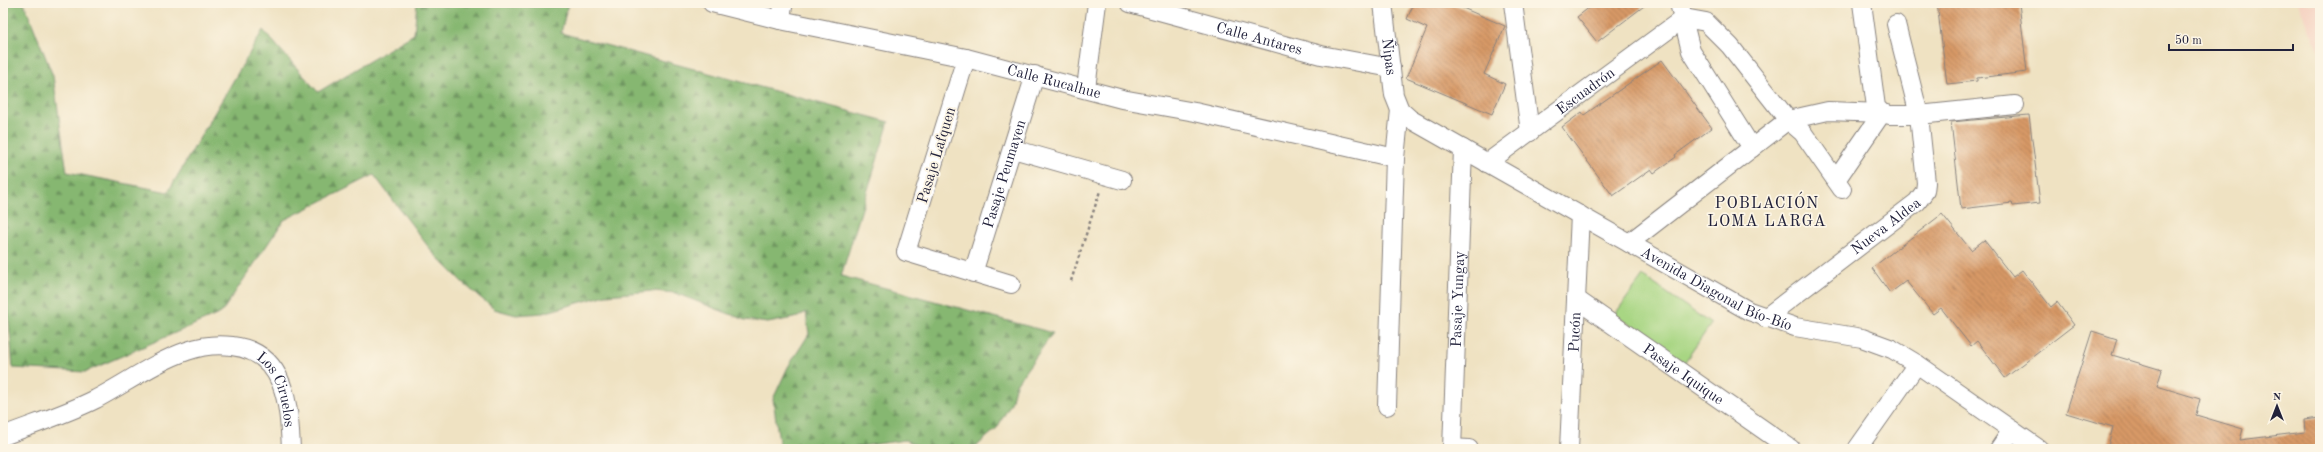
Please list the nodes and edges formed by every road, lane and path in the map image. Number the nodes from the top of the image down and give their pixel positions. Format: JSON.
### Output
{"nodes":[{"id":1,"x":712,"y":3,"type":"edge"},
{"id":2,"x":1097,"y":3,"type":"edge"},
{"id":3,"x":1130,"y":3,"type":"edge"},
{"id":4,"x":1383,"y":3,"type":"edge"},
{"id":5,"x":1514,"y":3,"type":"edge"},
{"id":6,"x":1862,"y":3,"type":"edge"},
{"id":7,"x":782,"y":11,"type":"edge"},
{"id":8,"x":1681,"y":11,"type":"edge"},
{"id":9,"x":1896,"y":24,"type":"dead end"},
{"id":10,"x":966,"y":58,"type":"junction"},
{"id":11,"x":1391,"y":68,"type":"junction"},
{"id":12,"x":1035,"y":75,"type":"junction"},
{"id":13,"x":1086,"y":88,"type":"junction"},
{"id":14,"x":2015,"y":104,"type":"dead end"},
{"id":15,"x":1400,"y":110,"type":"junction"},
{"id":16,"x":1882,"y":112,"type":"junction"},
{"id":17,"x":1919,"y":115,"type":"junction"},
{"id":18,"x":1788,"y":120,"type":"junction"},
{"id":19,"x":1530,"y":132,"type":"junction"},
{"id":20,"x":1752,"y":148,"type":"junction"},
{"id":21,"x":1014,"y":149,"type":"junction"},
{"id":22,"x":1463,"y":149,"type":"junction"},
{"id":23,"x":1395,"y":158,"type":"junction"},
{"id":24,"x":1487,"y":163,"type":"junction"},
{"id":25,"x":1114,"y":178,"type":"joint"},
{"id":26,"x":1580,"y":216,"type":"junction"},
{"id":27,"x":1629,"y":243,"type":"junction"},
{"id":28,"x":973,"y":273,"type":"junction"},
{"id":29,"x":1071,"y":281,"type":"dead end"},
{"id":30,"x":1012,"y":284,"type":"dead end"},
{"id":31,"x":1576,"y":299,"type":"junction"},
{"id":32,"x":1765,"y":318,"type":"junction"},
{"id":33,"x":1917,"y":364,"type":"junction"},
{"id":34,"x":1387,"y":406,"type":"dead end"},
{"id":35,"x":2012,"y":430,"type":"junction"},
{"id":36,"x":3,"y":436,"type":"edge"},
{"id":37,"x":291,"y":449,"type":"edge"},
{"id":38,"x":1458,"y":449,"type":"edge"},
{"id":39,"x":1569,"y":449,"type":"edge"},
{"id":40,"x":1791,"y":449,"type":"edge"},
{"id":41,"x":1857,"y":449,"type":"edge"},
{"id":42,"x":1999,"y":449,"type":"edge"},
{"id":43,"x":2039,"y":449,"type":"edge"}],
"edges":[{"from":1,"to":7,"type":"street","name":"Calle Rucalhue"},
{"from":2,"to":13,"type":"street"},
{"from":3,"to":11,"type":"street","name":"Calle Antares"},
{"from":4,"to":11,"type":"street","name":"Ñipas"},
{"from":5,"to":19,"type":"street"},
{"from":6,"to":16,"type":"street"},
{"from":7,"to":10,"type":"street","name":"Calle Rucalhue"},
{"from":8,"to":18,"type":"street"},
{"from":8,"to":19,"type":"street","name":"Escuadrón"},
{"from":8,"to":20,"type":"street"},
{"from":9,"to":17,"type":"street","name":"Nueva Aldea"},
{"from":10,"to":12,"type":"street","name":"Calle Rucalhue"},
{"from":10,"to":28,"type":"street","name":"Pasaje Lafquen"},
{"from":11,"to":15,"type":"street","name":"Ñipas"},
{"from":12,"to":13,"type":"street","name":"Calle Rucalhue"},
{"from":12,"to":21,"type":"street","name":"Pasaje Peumayen"},
{"from":13,"to":23,"type":"street","name":"Calle Rucalhue"},
{"from":14,"to":17,"type":"street"},
{"from":15,"to":22,"type":"street","name":"Avenida Diagonal Bío-Bío"},
{"from":15,"to":23,"type":"street"},
{"from":16,"to":17,"type":"street"},
{"from":16,"to":18,"type":"street"},
{"from":16,"to":18,"type":"street"},
{"from":17,"to":32,"type":"street","name":"Nueva Aldea"},
{"from":18,"to":20,"type":"street"},
{"from":19,"to":24,"type":"street","name":"Escuadrón"},
{"from":20,"to":27,"type":"street"},
{"from":21,"to":25,"type":"street"},
{"from":21,"to":28,"type":"street","name":"Pasaje Peumayen"},
{"from":22,"to":24,"type":"street","name":"Avenida Diagonal Bío-Bío"},
{"from":22,"to":38,"type":"street","name":"Pasaje Yungay"},
{"from":23,"to":34,"type":"street"},
{"from":24,"to":26,"type":"street","name":"Avenida Diagonal Bío-Bío"},
{"from":25,"to":29,"type":"path"},
{"from":26,"to":27,"type":"street","name":"Avenida Diagonal Bío-Bío"},
{"from":26,"to":31,"type":"street","name":"Pucón"},
{"from":27,"to":32,"type":"street","name":"Avenida Diagonal Bío-Bío"},
{"from":28,"to":30,"type":"street"},
{"from":31,"to":39,"type":"street","name":"Pucón"},
{"from":31,"to":40,"type":"street","name":"Pasaje Iquique"},
{"from":32,"to":33,"type":"street","name":"Avenida Diagonal Bío-Bío"},
{"from":33,"to":35,"type":"street","name":"Avenida Diagonal Bío-Bío"},
{"from":33,"to":41,"type":"street"},
{"from":35,"to":42,"type":"street"},
{"from":35,"to":43,"type":"street","name":"Avenida Diagonal Bío-Bío"},
{"from":36,"to":37,"type":"street","name":"Los Ciruelos"}]}
